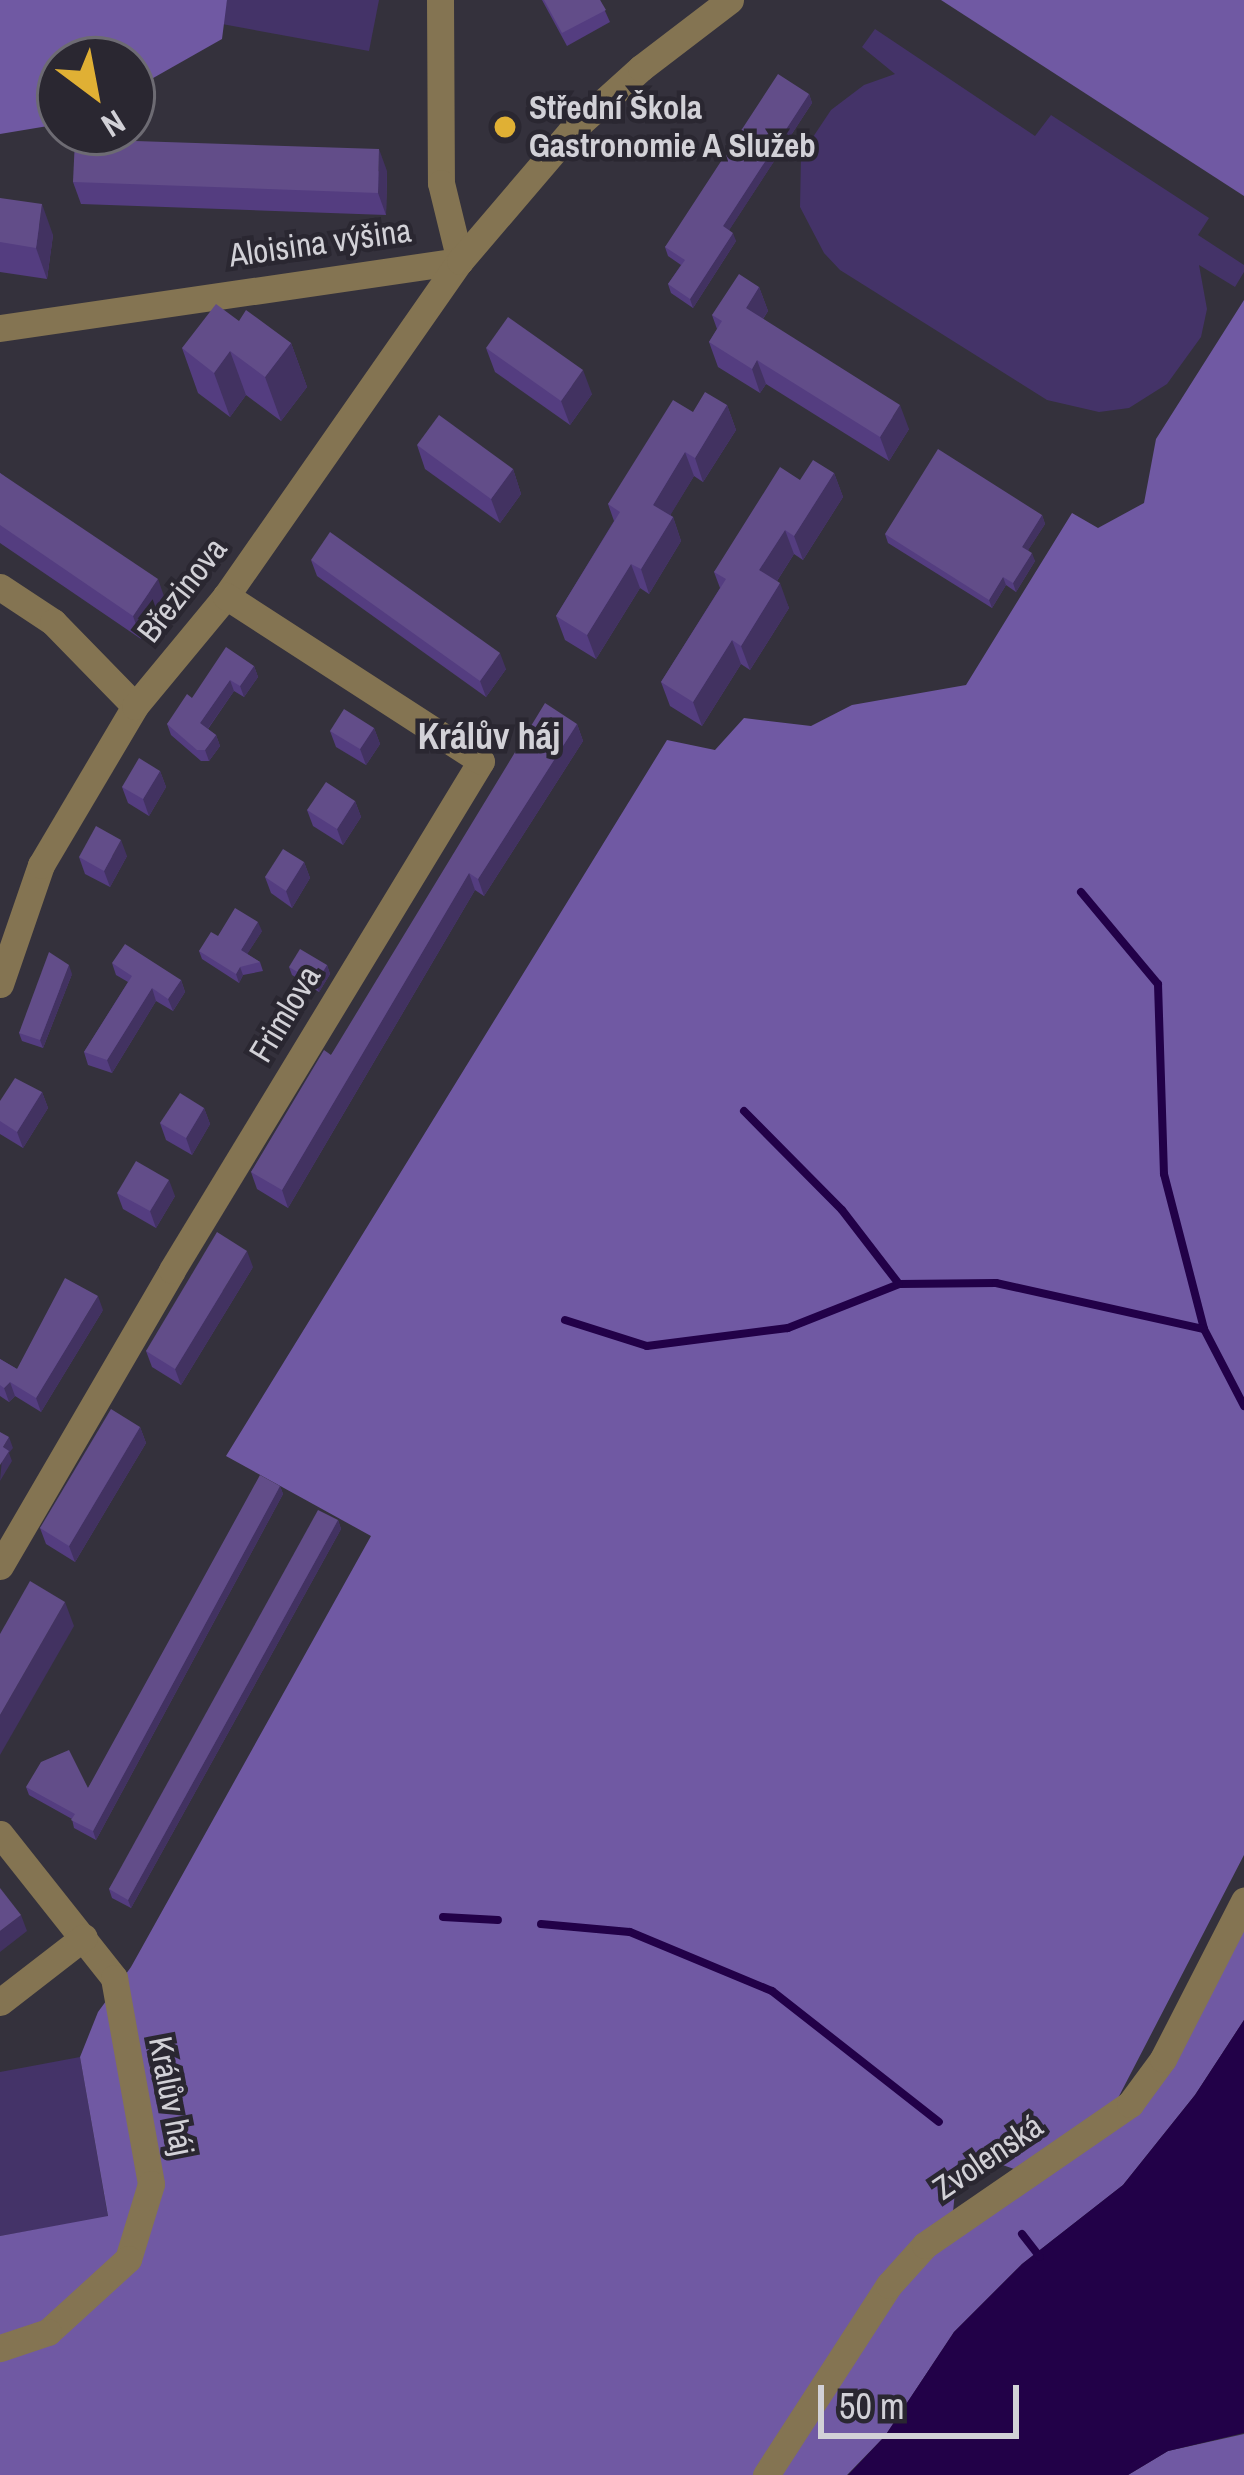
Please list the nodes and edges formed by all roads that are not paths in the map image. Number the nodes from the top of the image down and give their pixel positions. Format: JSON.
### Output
{"nodes":[{"id":1,"x":440,"y":0,"type":"edge"},
{"id":2,"x":730,"y":0,"type":"edge"},
{"id":3,"x":460,"y":262,"type":"junction"},
{"id":4,"x":0,"y":328,"type":"edge"},
{"id":5,"x":0,"y":587,"type":"edge"},
{"id":6,"x":226,"y":596,"type":"junction"},
{"id":7,"x":135,"y":706,"type":"junction"},
{"id":8,"x":0,"y":984,"type":"edge"},
{"id":9,"x":0,"y":1566,"type":"edge"},
{"id":10,"x":0,"y":1834,"type":"edge"},
{"id":11,"x":1244,"y":1900,"type":"edge"},
{"id":12,"x":85,"y":1937,"type":"junction"},
{"id":13,"x":0,"y":2002,"type":"edge"},
{"id":14,"x":0,"y":2348,"type":"edge"},
{"id":15,"x":766,"y":2475,"type":"edge"}],
"edges":[{"from":1,"to":3,"type":"street","name":"Aloisina výšina"},
{"from":2,"to":3,"type":"street","name":"Březinova"},
{"from":3,"to":4,"type":"street","name":"Aloisina výšina"},
{"from":3,"to":6,"type":"street","name":"Březinova"},
{"from":5,"to":7,"type":"street"},
{"from":6,"to":7,"type":"street","name":"Březinova"},
{"from":6,"to":9,"type":"street","name":"Frimlova"},
{"from":7,"to":8,"type":"street","name":"Březinova"},
{"from":10,"to":12,"type":"street","name":"Králův háj"},
{"from":11,"to":15,"type":"street","name":"Zvolenská"},
{"from":12,"to":13,"type":"street"},
{"from":12,"to":14,"type":"street","name":"Králův háj"}]}
